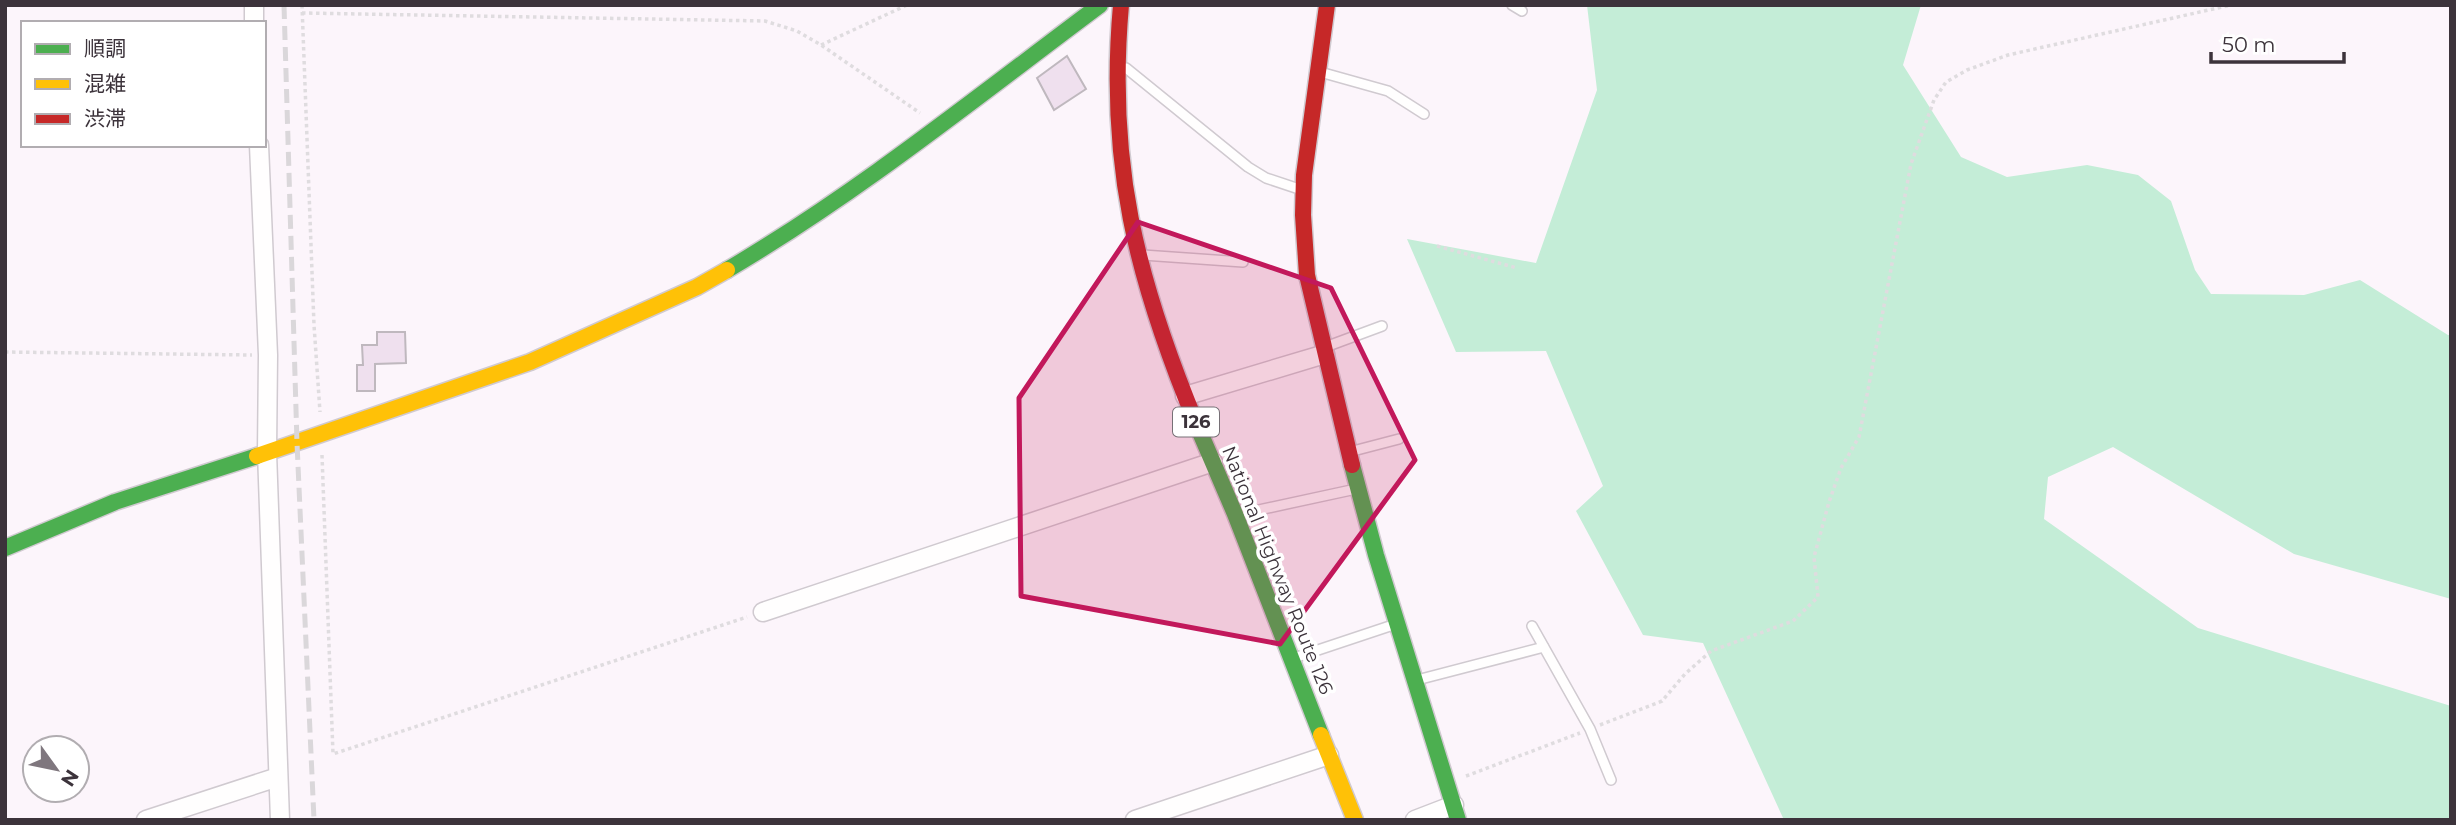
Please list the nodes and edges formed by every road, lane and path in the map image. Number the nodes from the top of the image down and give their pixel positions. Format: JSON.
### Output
{"nodes":[{"id":1,"x":302,"y":5,"type":"edge"},
{"id":2,"x":907,"y":5,"type":"edge"},
{"id":3,"x":1100,"y":5,"type":"edge"},
{"id":4,"x":1121,"y":5,"type":"edge"},
{"id":5,"x":1327,"y":5,"type":"edge"},
{"id":6,"x":1512,"y":5,"type":"edge"},
{"id":7,"x":2231,"y":5,"type":"edge"},
{"id":8,"x":1522,"y":11,"type":"dead end"},
{"id":9,"x":302,"y":12,"type":"junction"},
{"id":10,"x":821,"y":45,"type":"junction"},
{"id":11,"x":1116,"y":60,"type":"junction"},
{"id":12,"x":1318,"y":71,"type":"junction"},
{"id":13,"x":1424,"y":114,"type":"dead end"},
{"id":14,"x":939,"y":127,"type":"junction"},
{"id":15,"x":259,"y":147,"type":"edge"},
{"id":16,"x":1304,"y":191,"type":"junction"},
{"id":17,"x":1437,"y":246,"type":"dead end"},
{"id":18,"x":1138,"y":255,"type":"junction"},
{"id":19,"x":1243,"y":262,"type":"dead end"},
{"id":20,"x":1517,"y":268,"type":"dead end"},
{"id":21,"x":1382,"y":326,"type":"dead end"},
{"id":22,"x":1324,"y":351,"type":"junction"},
{"id":23,"x":5,"y":352,"type":"edge"},
{"id":24,"x":268,"y":355,"type":"junction"},
{"id":25,"x":1185,"y":396,"type":"junction"},
{"id":26,"x":321,"y":434,"type":"junction"},
{"id":27,"x":1399,"y":439,"type":"dead end"},
{"id":28,"x":267,"y":452,"type":"junction"},
{"id":29,"x":1349,"y":452,"type":"junction"},
{"id":30,"x":1213,"y":462,"type":"junction"},
{"id":31,"x":1358,"y":489,"type":"junction"},
{"id":32,"x":1235,"y":515,"type":"junction"},
{"id":33,"x":5,"y":548,"type":"edge"},
{"id":34,"x":764,"y":612,"type":"joint"},
{"id":35,"x":1398,"y":624,"type":"junction"},
{"id":36,"x":1532,"y":626,"type":"dead end"},
{"id":37,"x":1544,"y":647,"type":"junction"},
{"id":38,"x":1291,"y":659,"type":"junction"},
{"id":39,"x":1416,"y":681,"type":"junction"},
{"id":40,"x":1590,"y":729,"type":"junction"},
{"id":41,"x":1329,"y":755,"type":"junction"},
{"id":42,"x":278,"y":777,"type":"junction"},
{"id":43,"x":1611,"y":780,"type":"dead end"},
{"id":44,"x":1448,"y":783,"type":"junction"},
{"id":45,"x":1456,"y":813,"type":"edge"},
{"id":46,"x":146,"y":820,"type":"edge"},
{"id":47,"x":280,"y":820,"type":"edge"},
{"id":48,"x":1135,"y":820,"type":"edge"},
{"id":49,"x":1354,"y":820,"type":"edge"},
{"id":50,"x":1415,"y":820,"type":"edge"}],
"edges":[{"from":1,"to":9,"type":"path"},
{"from":2,"to":10,"type":"path"},
{"from":3,"to":14,"type":"main road"},
{"from":4,"to":11,"type":"main road","name":"National Highway Route 126","number":"126"},
{"from":5,"to":12,"type":"main road"},
{"from":6,"to":8,"type":"lane"},
{"from":7,"to":40,"type":"path"},
{"from":9,"to":10,"type":"path"},
{"from":9,"to":26,"type":"path"},
{"from":10,"to":14,"type":"path"},
{"from":11,"to":16,"type":"lane"},
{"from":11,"to":18,"type":"main road","name":"National Highway Route 126","number":"126"},
{"from":12,"to":13,"type":"lane"},
{"from":12,"to":16,"type":"main road"},
{"from":14,"to":26,"type":"main road"},
{"from":15,"to":24,"type":"street"},
{"from":16,"to":22,"type":"main road"},
{"from":17,"to":20,"type":"path"},
{"from":18,"to":19,"type":"lane"},
{"from":18,"to":25,"type":"main road","name":"National Highway Route 126","number":"126"},
{"from":21,"to":22,"type":"lane"},
{"from":22,"to":25,"type":"street"},
{"from":22,"to":29,"type":"main road"},
{"from":23,"to":24,"type":"path"},
{"from":24,"to":28,"type":"street"},
{"from":25,"to":30,"type":"main road","name":"National Highway Route 126","number":"126"},
{"from":26,"to":28,"type":"main road"},
{"from":26,"to":34,"type":"path"},
{"from":27,"to":29,"type":"lane"},
{"from":28,"to":33,"type":"main road"},
{"from":28,"to":42,"type":"street"},
{"from":29,"to":31,"type":"main road"},
{"from":30,"to":32,"type":"main road","name":"National Highway Route 126","number":"126"},
{"from":30,"to":34,"type":"street"},
{"from":31,"to":32,"type":"lane"},
{"from":31,"to":35,"type":"main road"},
{"from":32,"to":38,"type":"main road","name":"National Highway Route 126","number":"126"},
{"from":35,"to":38,"type":"lane"},
{"from":35,"to":39,"type":"main road"},
{"from":36,"to":37,"type":"lane"},
{"from":37,"to":39,"type":"lane"},
{"from":37,"to":40,"type":"lane"},
{"from":38,"to":41,"type":"main road","name":"National Highway Route 126","number":"126"},
{"from":39,"to":44,"type":"main road"},
{"from":40,"to":43,"type":"lane"},
{"from":40,"to":44,"type":"path"},
{"from":41,"to":48,"type":"street"},
{"from":41,"to":49,"type":"main road","name":"National Highway Route 126","number":"126"},
{"from":42,"to":46,"type":"street"},
{"from":42,"to":47,"type":"street"},
{"from":44,"to":45,"type":"main road"},
{"from":45,"to":50,"type":"street"}]}
